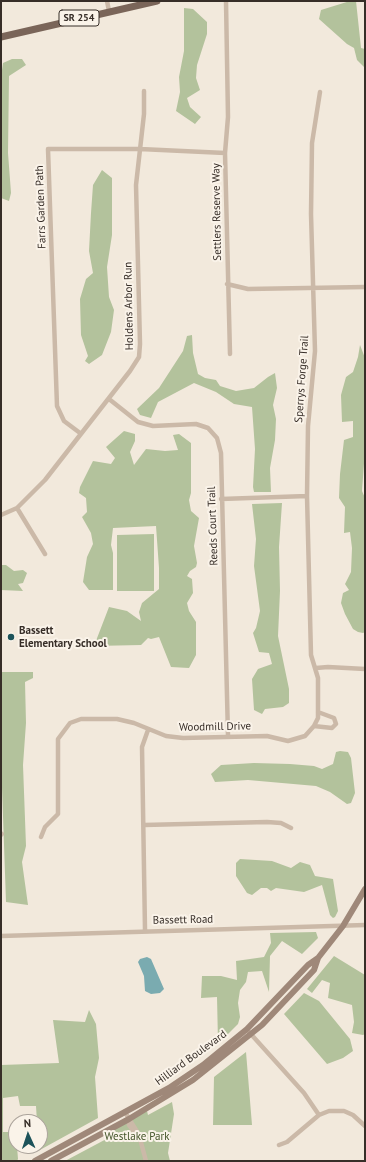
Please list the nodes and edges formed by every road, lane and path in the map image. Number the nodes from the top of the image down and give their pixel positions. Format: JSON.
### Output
{"nodes":[{"id":1,"x":107,"y":1,"type":"edge"},
{"id":2,"x":157,"y":1,"type":"edge"},
{"id":3,"x":226,"y":1,"type":"edge"},
{"id":4,"x":109,"y":11,"type":"junction"},
{"id":5,"x":1,"y":37,"type":"edge"},
{"id":6,"x":144,"y":91,"type":"dead end"},
{"id":7,"x":320,"y":92,"type":"dead end"},
{"id":8,"x":140,"y":149,"type":"junction"},
{"id":9,"x":225,"y":153,"type":"junction"},
{"id":10,"x":227,"y":284,"type":"junction"},
{"id":11,"x":365,"y":287,"type":"edge"},
{"id":12,"x":313,"y":289,"type":"junction"},
{"id":13,"x":230,"y":354,"type":"dead end"},
{"id":14,"x":109,"y":399,"type":"junction"},
{"id":15,"x":80,"y":434,"type":"junction"},
{"id":16,"x":306,"y":496,"type":"junction"},
{"id":17,"x":221,"y":499,"type":"junction"},
{"id":18,"x":17,"y":508,"type":"junction"},
{"id":19,"x":1,"y":515,"type":"edge"},
{"id":20,"x":45,"y":554,"type":"dead end"},
{"id":21,"x":316,"y":668,"type":"junction"},
{"id":22,"x":365,"y":669,"type":"edge"},
{"id":23,"x":318,"y":712,"type":"junction"},
{"id":24,"x":314,"y":726,"type":"junction"},
{"id":25,"x":148,"y":730,"type":"junction"},
{"id":26,"x":228,"y":736,"type":"junction"},
{"id":27,"x":144,"y":825,"type":"junction"},
{"id":28,"x":292,"y":828,"type":"dead end"},
{"id":29,"x":42,"y":837,"type":"dead end"},
{"id":30,"x":365,"y":889,"type":"edge"},
{"id":31,"x":365,"y":925,"type":"edge"},
{"id":32,"x":343,"y":926,"type":"junction"},
{"id":33,"x":145,"y":930,"type":"junction"},
{"id":34,"x":1,"y":936,"type":"edge"},
{"id":35,"x":249,"y":1032,"type":"junction"},
{"id":36,"x":124,"y":1112,"type":"junction"},
{"id":37,"x":319,"y":1115,"type":"junction"},
{"id":38,"x":129,"y":1119,"type":"junction"},
{"id":39,"x":365,"y":1126,"type":"edge"},
{"id":40,"x":280,"y":1146,"type":"dead end"},
{"id":41,"x":35,"y":1161,"type":"edge"},
{"id":42,"x":51,"y":1161,"type":"edge"},
{"id":43,"x":146,"y":1161,"type":"edge"}],
"edges":[{"from":1,"to":4,"type":"street"},
{"from":2,"to":4,"type":"main road","number":"SR 254"},
{"from":3,"to":9,"type":"street","name":"Settlers Reserve Way"},
{"from":4,"to":5,"type":"main road","number":"SR 254"},
{"from":6,"to":8,"type":"street","name":"Holdens Arbor Run"},
{"from":7,"to":12,"type":"street","name":"Sperrys Forge Trail"},
{"from":8,"to":9,"type":"street","name":"Farrs Garden Path"},
{"from":8,"to":14,"type":"street","name":"Holdens Arbor Run"},
{"from":8,"to":15,"type":"street","name":"Farrs Garden Path"},
{"from":9,"to":10,"type":"street","name":"Settlers Reserve Way"},
{"from":10,"to":12,"type":"street"},
{"from":10,"to":13,"type":"street","name":"Settlers Reserve Way"},
{"from":11,"to":12,"type":"street"},
{"from":12,"to":16,"type":"street","name":"Sperrys Forge Trail"},
{"from":14,"to":15,"type":"street","name":"Holdens Arbor Run"},
{"from":14,"to":17,"type":"street","name":"Reeds Court Trail"},
{"from":15,"to":18,"type":"street","name":"Holdens Arbor Run"},
{"from":16,"to":17,"type":"street"},
{"from":16,"to":21,"type":"street","name":"Sperrys Forge Trail"},
{"from":17,"to":26,"type":"street","name":"Reeds Court Trail"},
{"from":18,"to":19,"type":"street","name":"Holdens Arbor Run"},
{"from":18,"to":20,"type":"street"},
{"from":21,"to":22,"type":"street"},
{"from":21,"to":23,"type":"street","name":"Sperrys Forge Trail"},
{"from":23,"to":24,"type":"street","name":"Sperrys Forge Trail"},
{"from":23,"to":24,"type":"street"},
{"from":24,"to":26,"type":"street","name":"Woodmill Drive"},
{"from":25,"to":26,"type":"street","name":"Woodmill Drive"},
{"from":25,"to":27,"type":"street"},
{"from":25,"to":29,"type":"street","name":"Woodmill Drive"},
{"from":27,"to":28,"type":"street"},
{"from":27,"to":33,"type":"street"},
{"from":30,"to":32,"type":"main road","name":"Hilliard Boulevard"},
{"from":31,"to":32,"type":"street","name":"Bassett Road"},
{"from":32,"to":33,"type":"street","name":"Bassett Road"},
{"from":32,"to":35,"type":"main road","name":"Hilliard Boulevard"},
{"from":33,"to":34,"type":"street","name":"Bassett Road"},
{"from":35,"to":36,"type":"main road","name":"Hilliard Boulevard"},
{"from":35,"to":37,"type":"street"},
{"from":35,"to":38,"type":"main road","name":"Hilliard Boulevard"},
{"from":36,"to":38,"type":"street"},
{"from":36,"to":41,"type":"main road","name":"Hilliard Boulevard"},
{"from":37,"to":39,"type":"street"},
{"from":37,"to":40,"type":"street"},
{"from":38,"to":42,"type":"main road","name":"Hilliard Boulevard"},
{"from":38,"to":43,"type":"street"}]}
